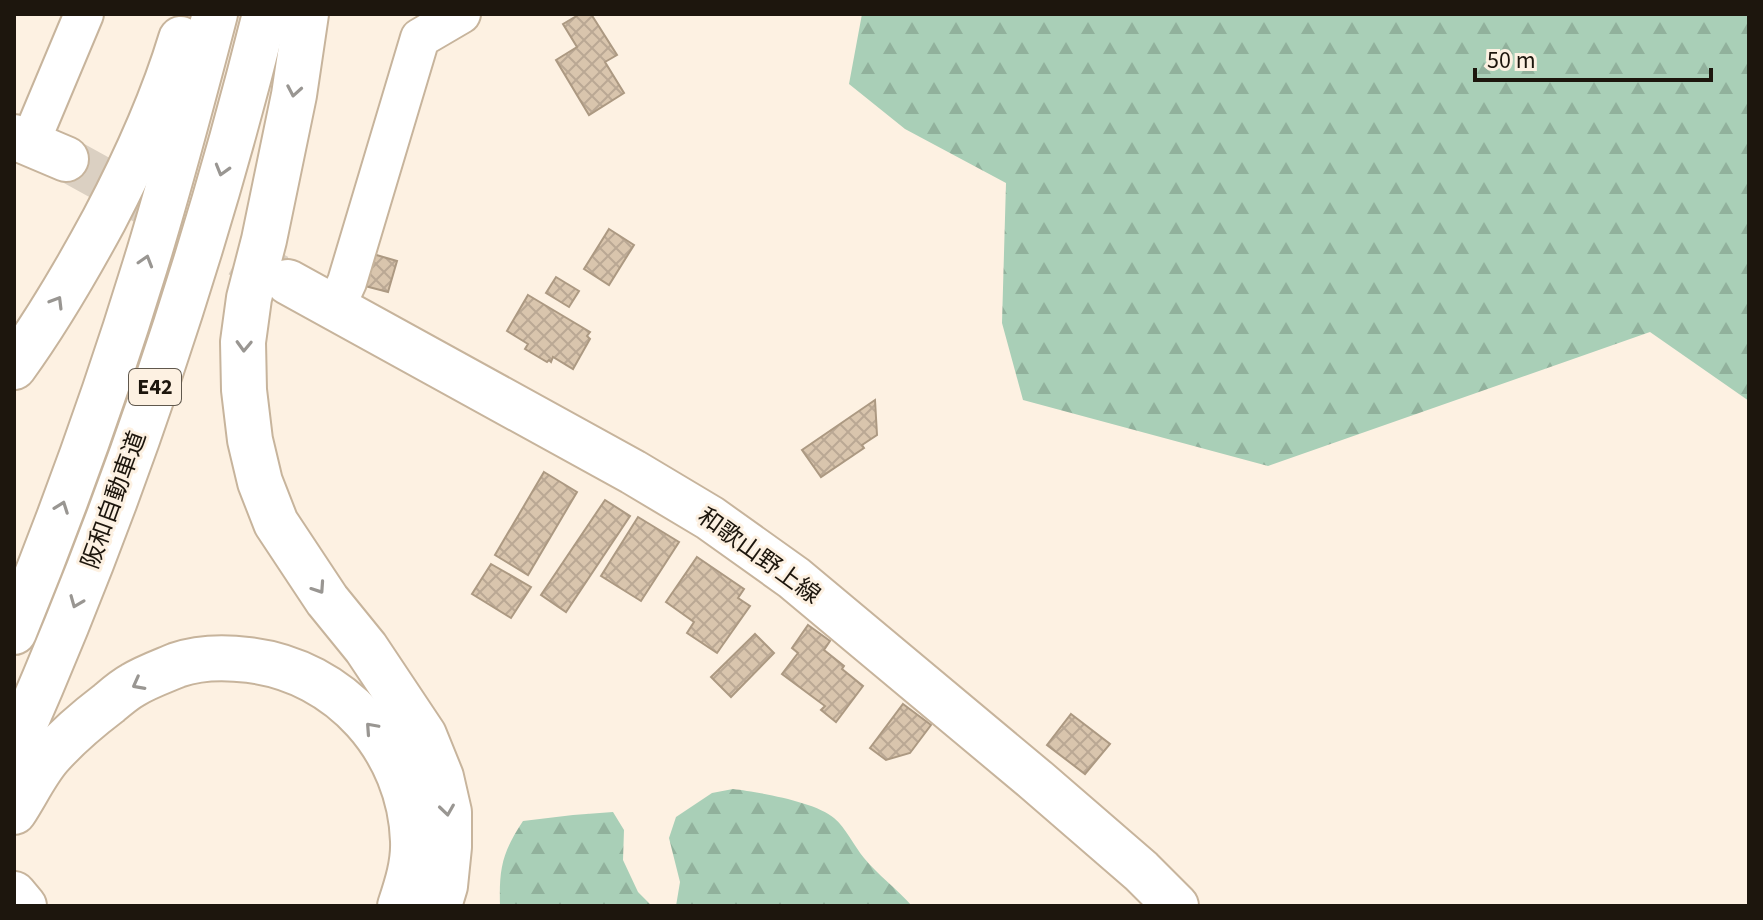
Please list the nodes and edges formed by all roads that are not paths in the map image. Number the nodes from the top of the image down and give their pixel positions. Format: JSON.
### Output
{"nodes":[{"id":1,"x":84,"y":14,"type":"edge"},
{"id":2,"x":188,"y":14,"type":"edge"},
{"id":3,"x":215,"y":14,"type":"edge"},
{"id":4,"x":265,"y":14,"type":"edge"},
{"id":5,"x":306,"y":14,"type":"edge"},
{"id":6,"x":461,"y":14,"type":"edge"},
{"id":7,"x":37,"y":147,"type":"edge"},
{"id":8,"x":288,"y":282,"type":"tunnel mouth"},
{"id":9,"x":335,"y":308,"type":"junction"},
{"id":10,"x":14,"y":367,"type":"edge"},
{"id":11,"x":14,"y":632,"type":"edge"},
{"id":12,"x":14,"y":749,"type":"edge"},
{"id":13,"x":14,"y":812,"type":"edge"},
{"id":14,"x":400,"y":906,"type":"edge"},
{"id":15,"x":439,"y":906,"type":"edge"},
{"id":16,"x":1176,"y":906,"type":"edge"}],
"edges":[{"from":1,"to":7,"type":"street"},
{"from":10,"to":2,"type":"main road","one_way":true},
{"from":11,"to":3,"type":"main road","name":"阪和自動車道","number":"E42","one_way":true},
{"from":4,"to":12,"type":"main road","name":"阪和自動車道","number":"E42","one_way":true},
{"from":5,"to":15,"type":"main road","one_way":true},
{"from":6,"to":9,"type":"street"},
{"from":8,"to":9,"type":"main road","name":"和歌山野上線"},
{"from":9,"to":16,"type":"main road","name":"和歌山野上線"},
{"from":14,"to":13,"type":"main road","one_way":true}]}
